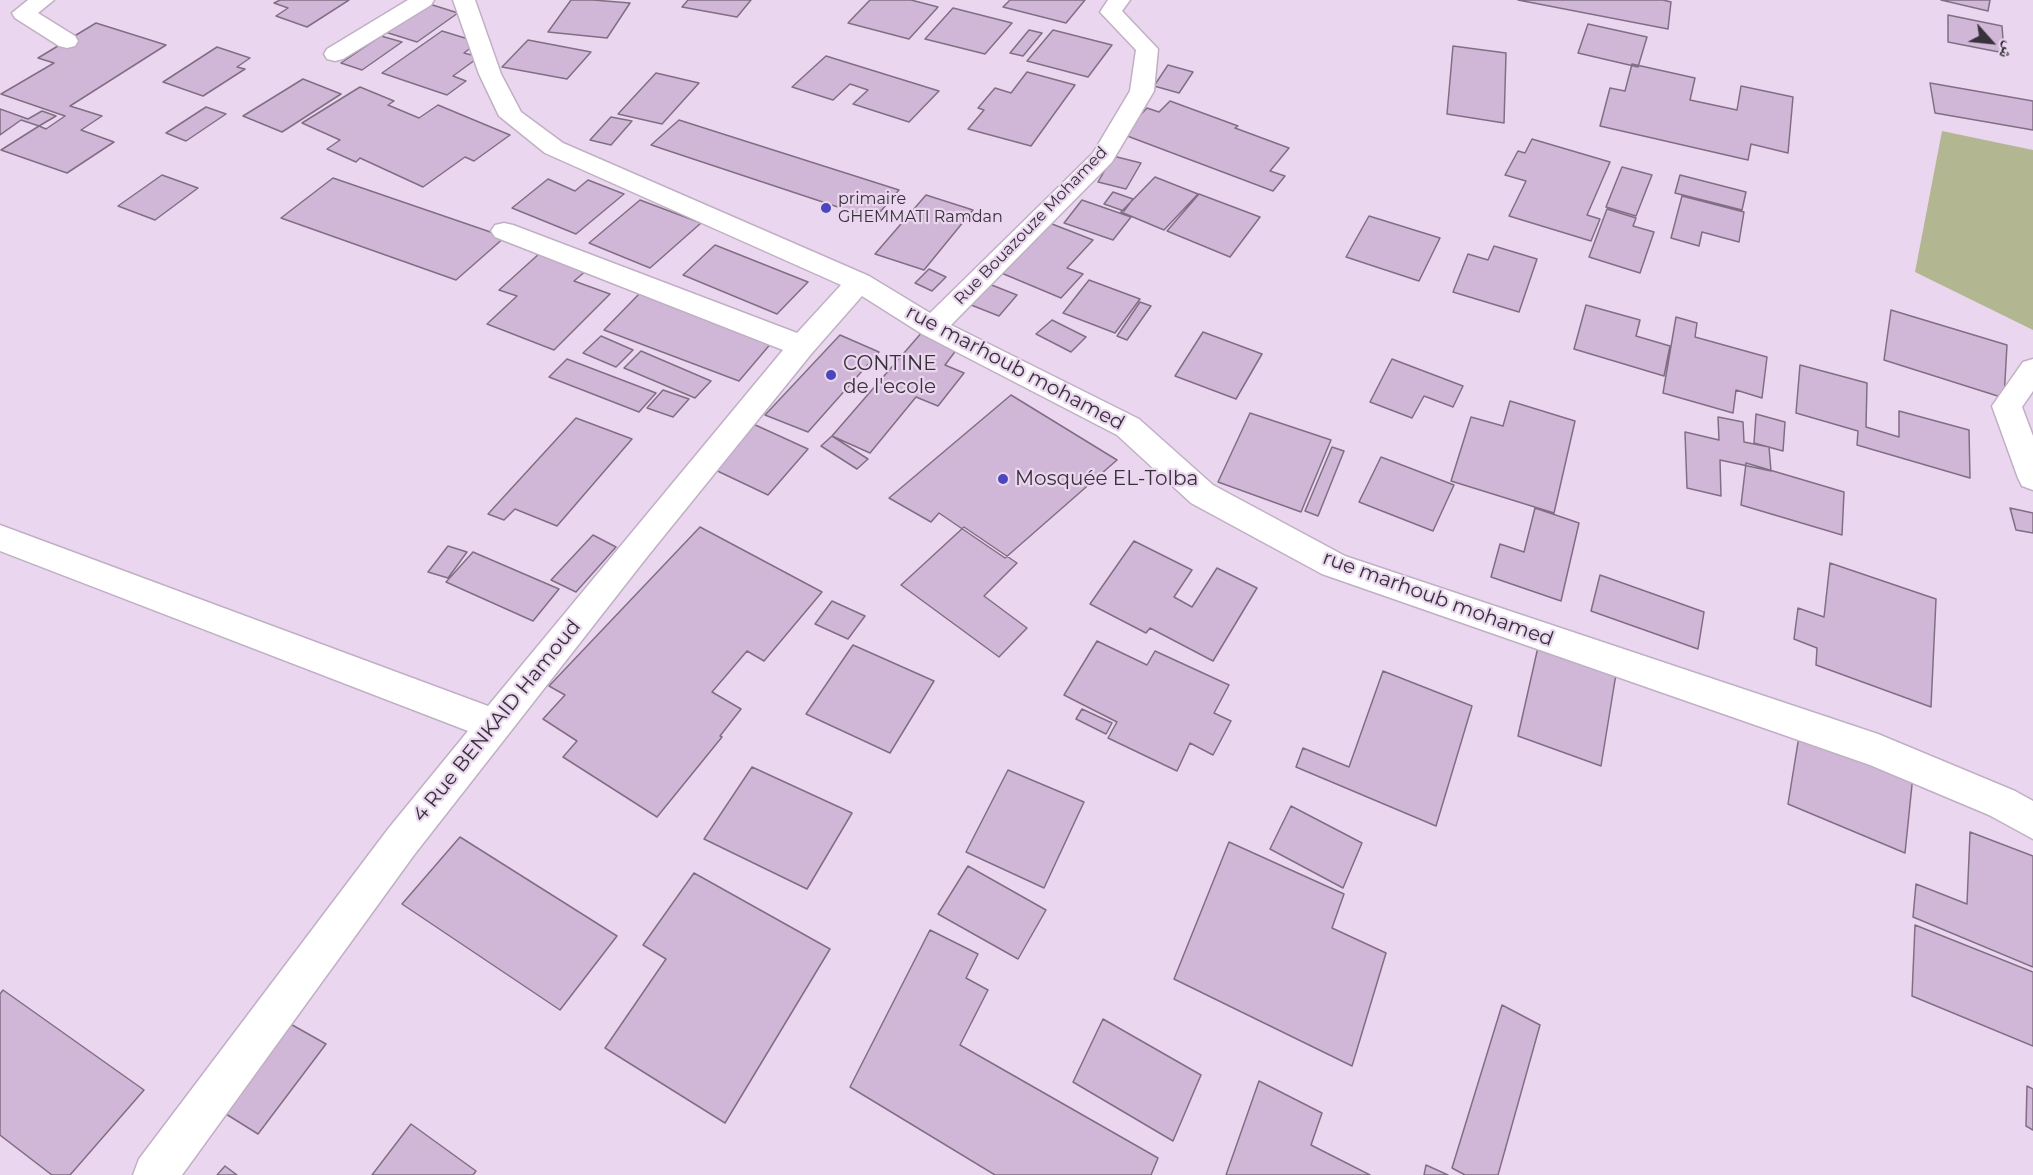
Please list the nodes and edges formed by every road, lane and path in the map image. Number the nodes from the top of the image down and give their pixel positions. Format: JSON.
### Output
{"nodes":[{"id":1,"x":43,"y":0,"type":"edge"},
{"id":2,"x":423,"y":0,"type":"edge"},
{"id":3,"x":464,"y":0,"type":"edge"},
{"id":4,"x":1119,"y":0,"type":"edge"},
{"id":5,"x":67,"y":41,"type":"dead end"},
{"id":6,"x":335,"y":54,"type":"dead end"},
{"id":7,"x":504,"y":231,"type":"dead end"},
{"id":8,"x":859,"y":282,"type":"junction"},
{"id":9,"x":932,"y":327,"type":"junction"},
{"id":10,"x":802,"y":346,"type":"junction"},
{"id":11,"x":2033,"y":369,"type":"edge"},
{"id":12,"x":2033,"y":478,"type":"edge"},
{"id":13,"x":0,"y":538,"type":"edge"},
{"id":14,"x":495,"y":725,"type":"junction"},
{"id":15,"x":2033,"y":821,"type":"edge"},
{"id":16,"x":155,"y":1175,"type":"edge"}],
"edges":[{"from":1,"to":5,"type":"street"},
{"from":2,"to":6,"type":"street"},
{"from":3,"to":8,"type":"street","name":"rue marhoub mohamed"},
{"from":4,"to":9,"type":"street","name":"Rue Bouazouze Mohamed"},
{"from":7,"to":10,"type":"street"},
{"from":8,"to":9,"type":"street","name":"rue marhoub mohamed"},
{"from":8,"to":10,"type":"street","name":"4 Rue BENKAID Hamoud"},
{"from":9,"to":15,"type":"street","name":"rue marhoub mohamed"},
{"from":10,"to":14,"type":"street","name":"4 Rue BENKAID Hamoud"},
{"from":11,"to":12,"type":"street"},
{"from":13,"to":14,"type":"street"},
{"from":14,"to":16,"type":"street","name":"4 Rue BENKAID Hamoud"}]}
